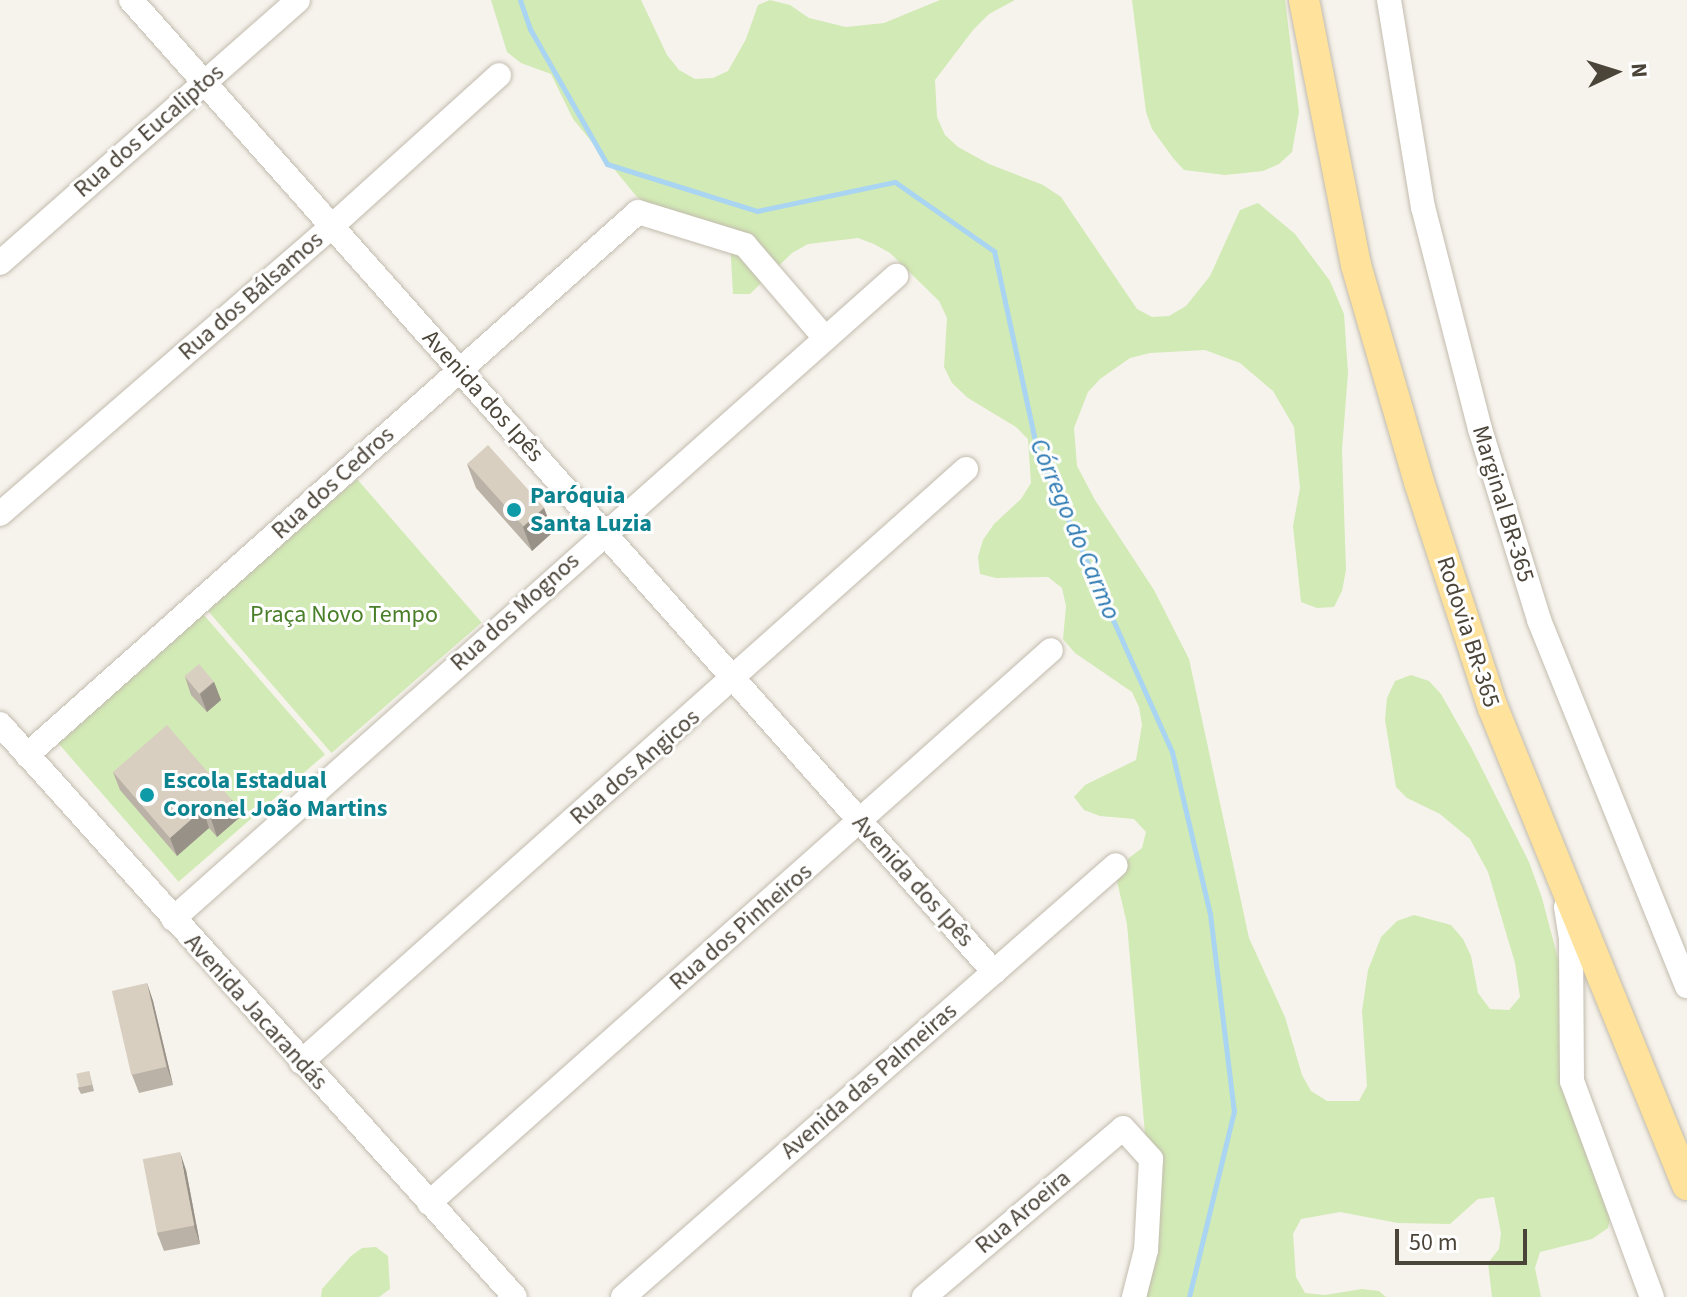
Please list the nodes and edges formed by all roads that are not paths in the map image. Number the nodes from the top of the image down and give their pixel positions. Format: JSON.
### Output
{"nodes":[{"id":1,"x":131,"y":0,"type":"edge"},
{"id":2,"x":298,"y":0,"type":"edge"},
{"id":3,"x":1304,"y":0,"type":"edge"},
{"id":4,"x":1313,"y":0,"type":"edge"},
{"id":5,"x":1389,"y":0,"type":"edge"},
{"id":6,"x":1317,"y":58,"type":"junction"},
{"id":7,"x":499,"y":75,"type":"dead end"},
{"id":8,"x":204,"y":82,"type":"junction"},
{"id":9,"x":332,"y":226,"type":"junction"},
{"id":10,"x":0,"y":263,"type":"edge"},
{"id":11,"x":896,"y":276,"type":"dead end"},
{"id":12,"x":824,"y":337,"type":"junction"},
{"id":13,"x":460,"y":370,"type":"junction"},
{"id":14,"x":966,"y":469,"type":"dead end"},
{"id":15,"x":0,"y":514,"type":"edge"},
{"id":16,"x":604,"y":533,"type":"junction"},
{"id":17,"x":1051,"y":650,"type":"dead end"},
{"id":18,"x":734,"y":679,"type":"junction"},
{"id":19,"x":0,"y":724,"type":"edge"},
{"id":20,"x":27,"y":755,"type":"junction"},
{"id":21,"x":861,"y":821,"type":"junction"},
{"id":22,"x":1116,"y":865,"type":"dead end"},
{"id":23,"x":1562,"y":876,"type":"junction"},
{"id":24,"x":173,"y":919,"type":"junction"},
{"id":25,"x":994,"y":972,"type":"junction"},
{"id":26,"x":1687,"y":986,"type":"edge"},
{"id":27,"x":301,"y":1062,"type":"junction"},
{"id":28,"x":1687,"y":1185,"type":"edge"},
{"id":29,"x":429,"y":1203,"type":"junction"},
{"id":30,"x":515,"y":1297,"type":"edge"},
{"id":31,"x":623,"y":1297,"type":"edge"},
{"id":32,"x":924,"y":1297,"type":"edge"},
{"id":33,"x":1134,"y":1297,"type":"edge"},
{"id":34,"x":1652,"y":1297,"type":"edge"}],
"edges":[{"from":1,"to":8,"type":"street","name":"Avenida dos Ipês"},
{"from":2,"to":8,"type":"street","name":"Rua dos Eucaliptos"},
{"from":3,"to":6,"type":"main road","name":"Rodovia BR-365"},
{"from":4,"to":6,"type":"main road","name":"Rodovia BR-365"},
{"from":5,"to":26,"type":"street","name":"Marginal BR-365"},
{"from":6,"to":23,"type":"main road","name":"Rodovia BR-365"},
{"from":7,"to":9,"type":"street","name":"Rua dos Bálsamos"},
{"from":8,"to":9,"type":"street","name":"Avenida dos Ipês"},
{"from":8,"to":10,"type":"street","name":"Rua dos Eucaliptos"},
{"from":9,"to":13,"type":"street","name":"Avenida dos Ipês"},
{"from":9,"to":15,"type":"street","name":"Rua dos Bálsamos"},
{"from":11,"to":12,"type":"street","name":"Rua dos Mognos"},
{"from":12,"to":13,"type":"street","name":"Rua dos Cedros"},
{"from":12,"to":16,"type":"street","name":"Rua dos Mognos"},
{"from":13,"to":16,"type":"street","name":"Avenida dos Ipês"},
{"from":13,"to":20,"type":"street","name":"Rua dos Cedros"},
{"from":14,"to":18,"type":"street","name":"Rua dos Angicos"},
{"from":16,"to":18,"type":"street","name":"Avenida dos Ipês"},
{"from":16,"to":24,"type":"street","name":"Rua dos Mognos"},
{"from":17,"to":21,"type":"street","name":"Rua dos Pinheiros"},
{"from":18,"to":21,"type":"street","name":"Avenida dos Ipês"},
{"from":18,"to":27,"type":"street","name":"Rua dos Angicos"},
{"from":19,"to":20,"type":"street","name":"Avenida Jacarandás"},
{"from":20,"to":24,"type":"street","name":"Avenida Jacarandás"},
{"from":21,"to":25,"type":"street","name":"Avenida dos Ipês"},
{"from":21,"to":29,"type":"street","name":"Rua dos Pinheiros"},
{"from":22,"to":25,"type":"street","name":"Avenida das Palmeiras"},
{"from":23,"to":28,"type":"main road","name":"Rodovia BR-365"},
{"from":23,"to":34,"type":"street"},
{"from":24,"to":27,"type":"street","name":"Avenida Jacarandás"},
{"from":25,"to":31,"type":"street","name":"Avenida das Palmeiras"},
{"from":27,"to":29,"type":"street","name":"Avenida Jacarandás"},
{"from":29,"to":30,"type":"street","name":"Avenida Jacarandás"},
{"from":32,"to":33,"type":"street","name":"Rua Aroeira"}]}
